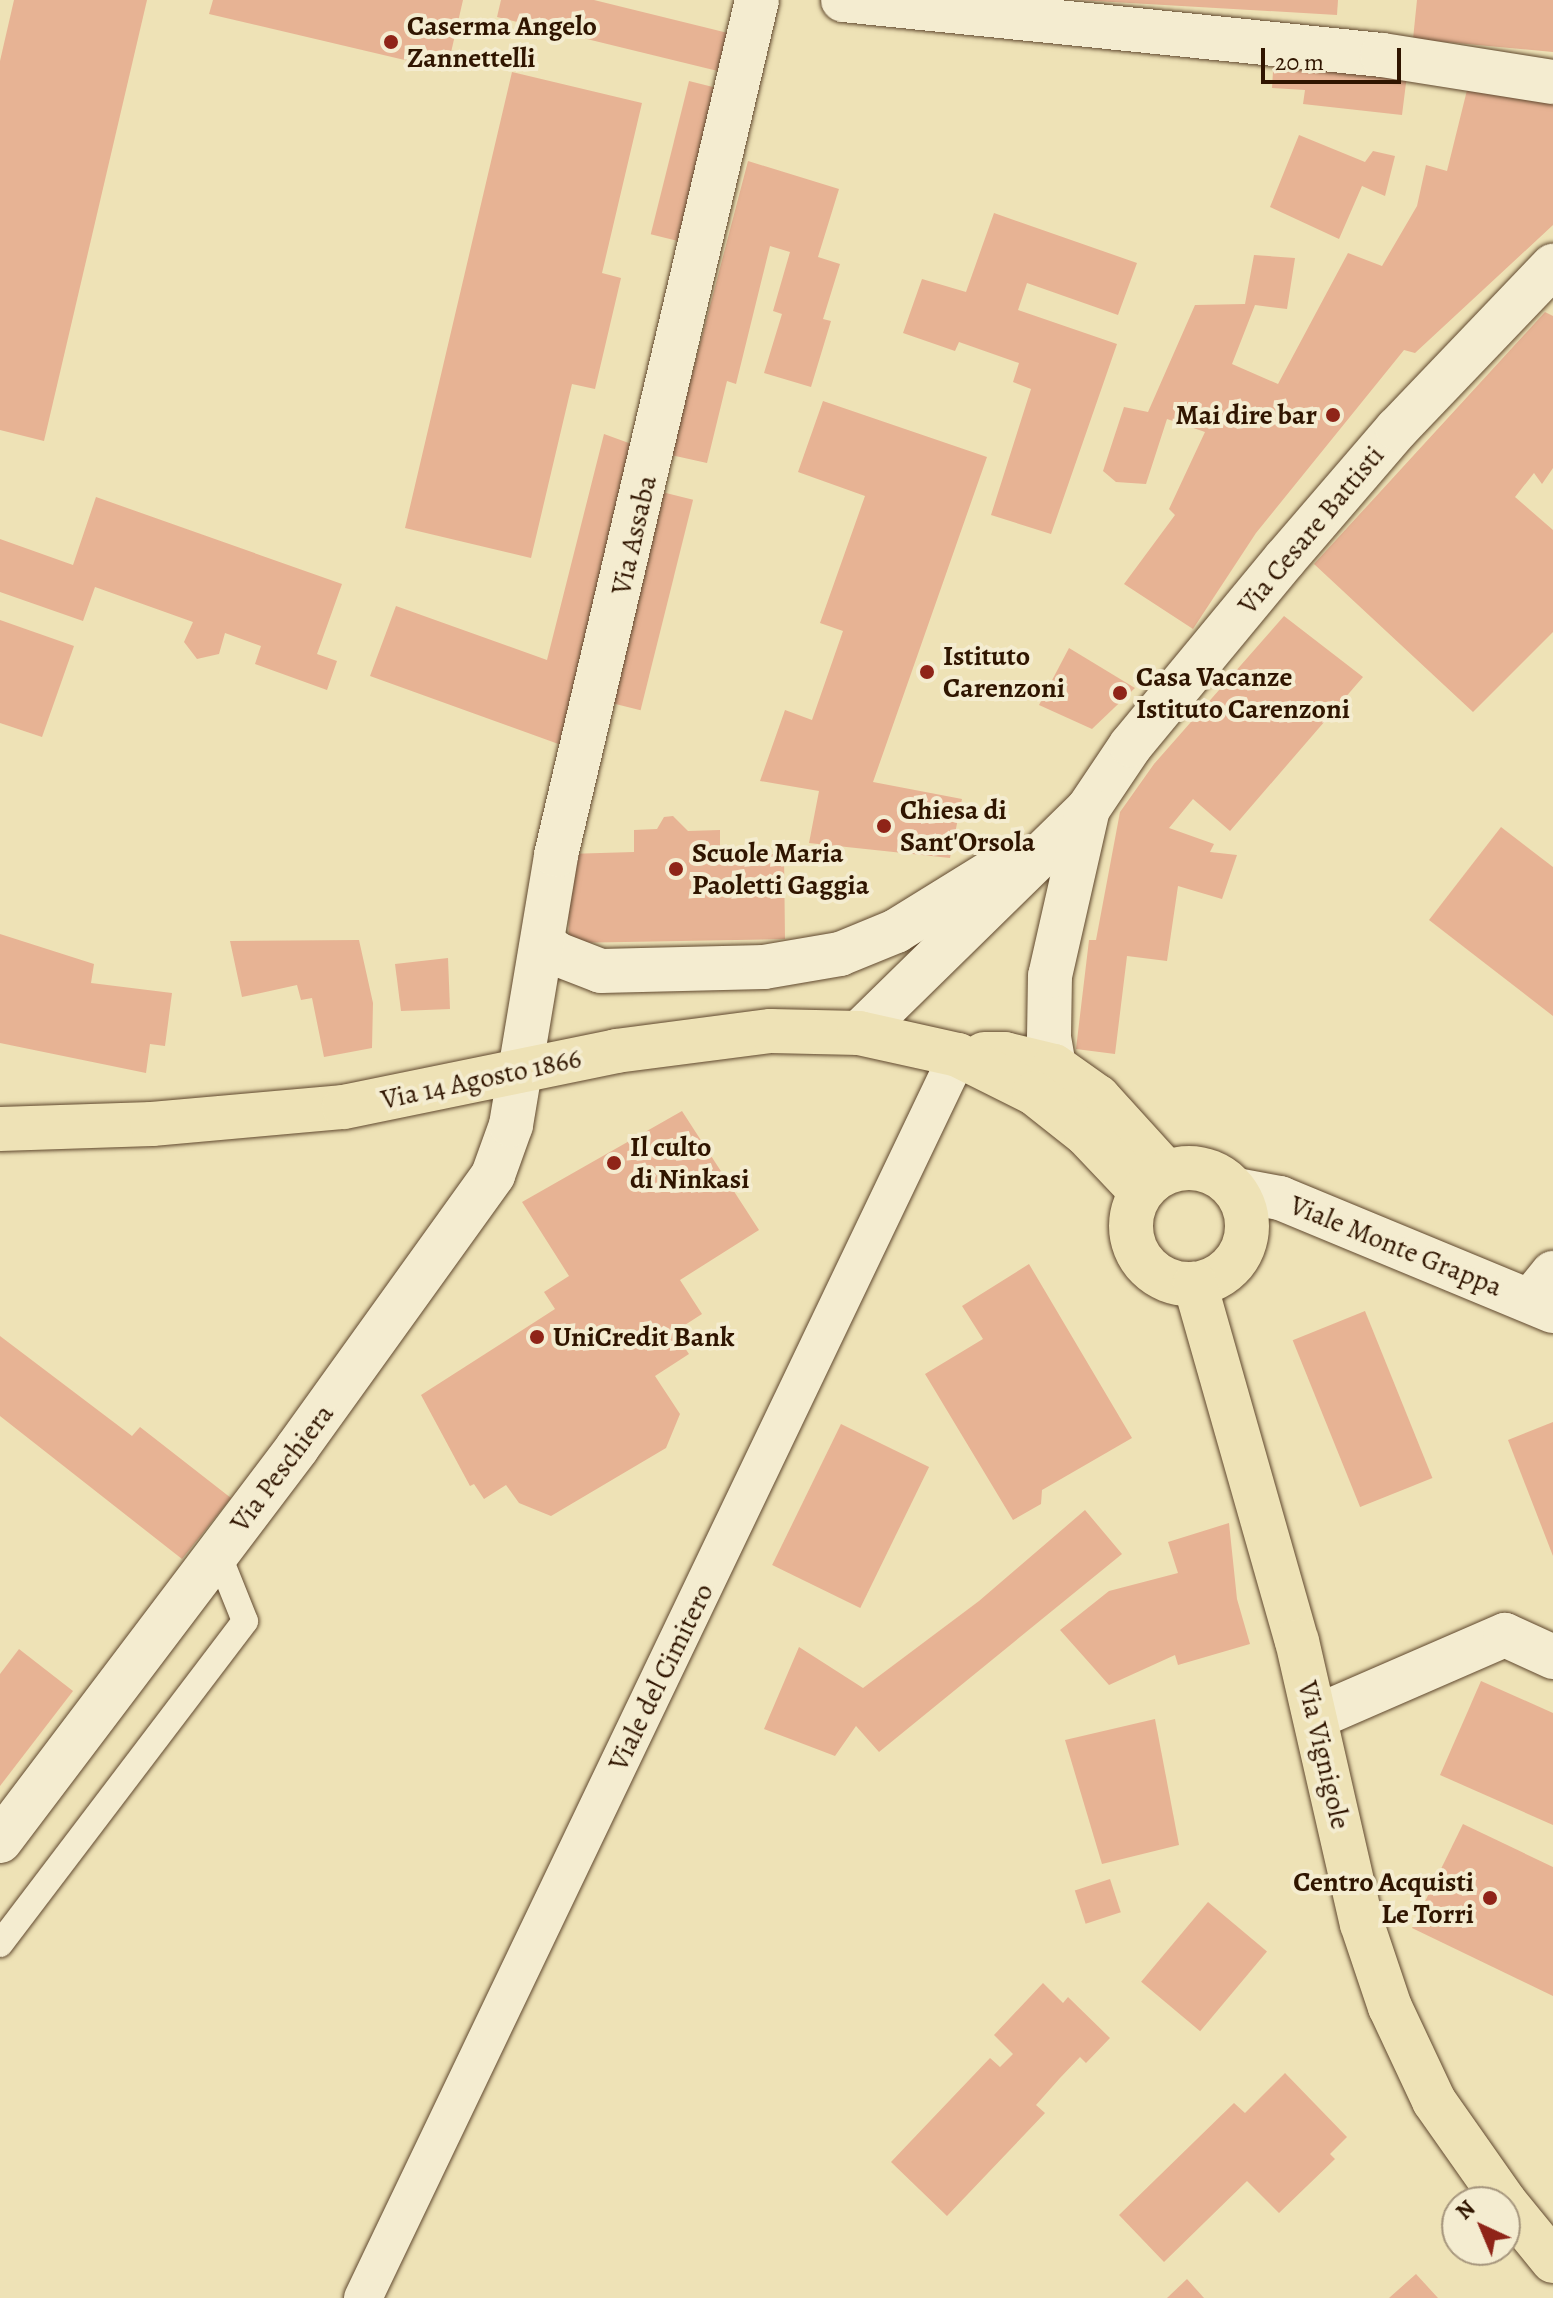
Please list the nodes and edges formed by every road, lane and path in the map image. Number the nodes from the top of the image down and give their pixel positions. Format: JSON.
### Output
{"nodes":[{"id":1,"x":757,"y":0,"type":"edge"},
{"id":2,"x":843,"y":0,"type":"edge"},
{"id":3,"x":1553,"y":82,"type":"edge"},
{"id":4,"x":1545,"y":286,"type":"edge"},
{"id":5,"x":1088,"y":809,"type":"junction"},
{"id":6,"x":543,"y":943,"type":"junction"},
{"id":7,"x":859,"y":1033,"type":"junction"},
{"id":8,"x":958,"y":1055,"type":"junction"},
{"id":9,"x":1054,"y":1066,"type":"junction"},
{"id":10,"x":519,"y":1072,"type":"junction"},
{"id":11,"x":0,"y":1129,"type":"edge"},
{"id":12,"x":1154,"y":1182,"type":"junction"},
{"id":13,"x":1236,"y":1190,"type":"junction"},
{"id":14,"x":1195,"y":1284,"type":"junction"},
{"id":15,"x":1546,"y":1295,"type":"edge"},
{"id":16,"x":218,"y":1554,"type":"junction"},
{"id":17,"x":1553,"y":1657,"type":"edge"},
{"id":18,"x":1316,"y":1717,"type":"junction"},
{"id":19,"x":0,"y":1841,"type":"edge"},
{"id":20,"x":0,"y":1944,"type":"edge"},
{"id":21,"x":1494,"y":2186,"type":"edge"},
{"id":22,"x":1521,"y":2222,"type":"edge"},
{"id":23,"x":1553,"y":2261,"type":"edge"},
{"id":24,"x":363,"y":2298,"type":"edge"}],
"edges":[{"from":1,"to":6,"type":"street","name":"Via Assaba"},
{"from":2,"to":3,"type":"street"},
{"from":4,"to":5,"type":"street","name":"Via Cesare Battisti"},
{"from":5,"to":6,"type":"street","name":"Via Cesare Battisti"},
{"from":5,"to":7,"type":"street","name":"Via Cesare Battisti"},
{"from":5,"to":9,"type":"street","name":"Via Cesare Battisti"},
{"from":6,"to":10,"type":"street","name":"Via Assaba"},
{"from":7,"to":8,"type":"main road","name":"Via 14 Agosto 1866"},
{"from":7,"to":10,"type":"main road","name":"Via 14 Agosto 1866"},
{"from":8,"to":9,"type":"main road","name":"Via 14 Agosto 1866"},
{"from":8,"to":12,"type":"main road","name":"Via 14 Agosto 1866"},
{"from":8,"to":24,"type":"street","name":"Viale del Cimitero"},
{"from":9,"to":12,"type":"main road","name":"Via 14 Agosto 1866"},
{"from":10,"to":11,"type":"main road","name":"Via 14 Agosto 1866"},
{"from":10,"to":16,"type":"street","name":"Via Peschiera"},
{"from":12,"to":13,"type":"main road"},
{"from":12,"to":14,"type":"main road"},
{"from":13,"to":14,"type":"main road"},
{"from":13,"to":15,"type":"street","name":"Viale Monte Grappa"},
{"from":14,"to":18,"type":"main road","name":"Via Vignigole"},
{"from":16,"to":19,"type":"street","name":"Via Peschiera"},
{"from":16,"to":20,"type":"lane"},
{"from":17,"to":18,"type":"street"},
{"from":18,"to":21,"type":"main road","name":"Via Vignigole"},
{"from":22,"to":23,"type":"main road","name":"Via Vignigole"}]}
